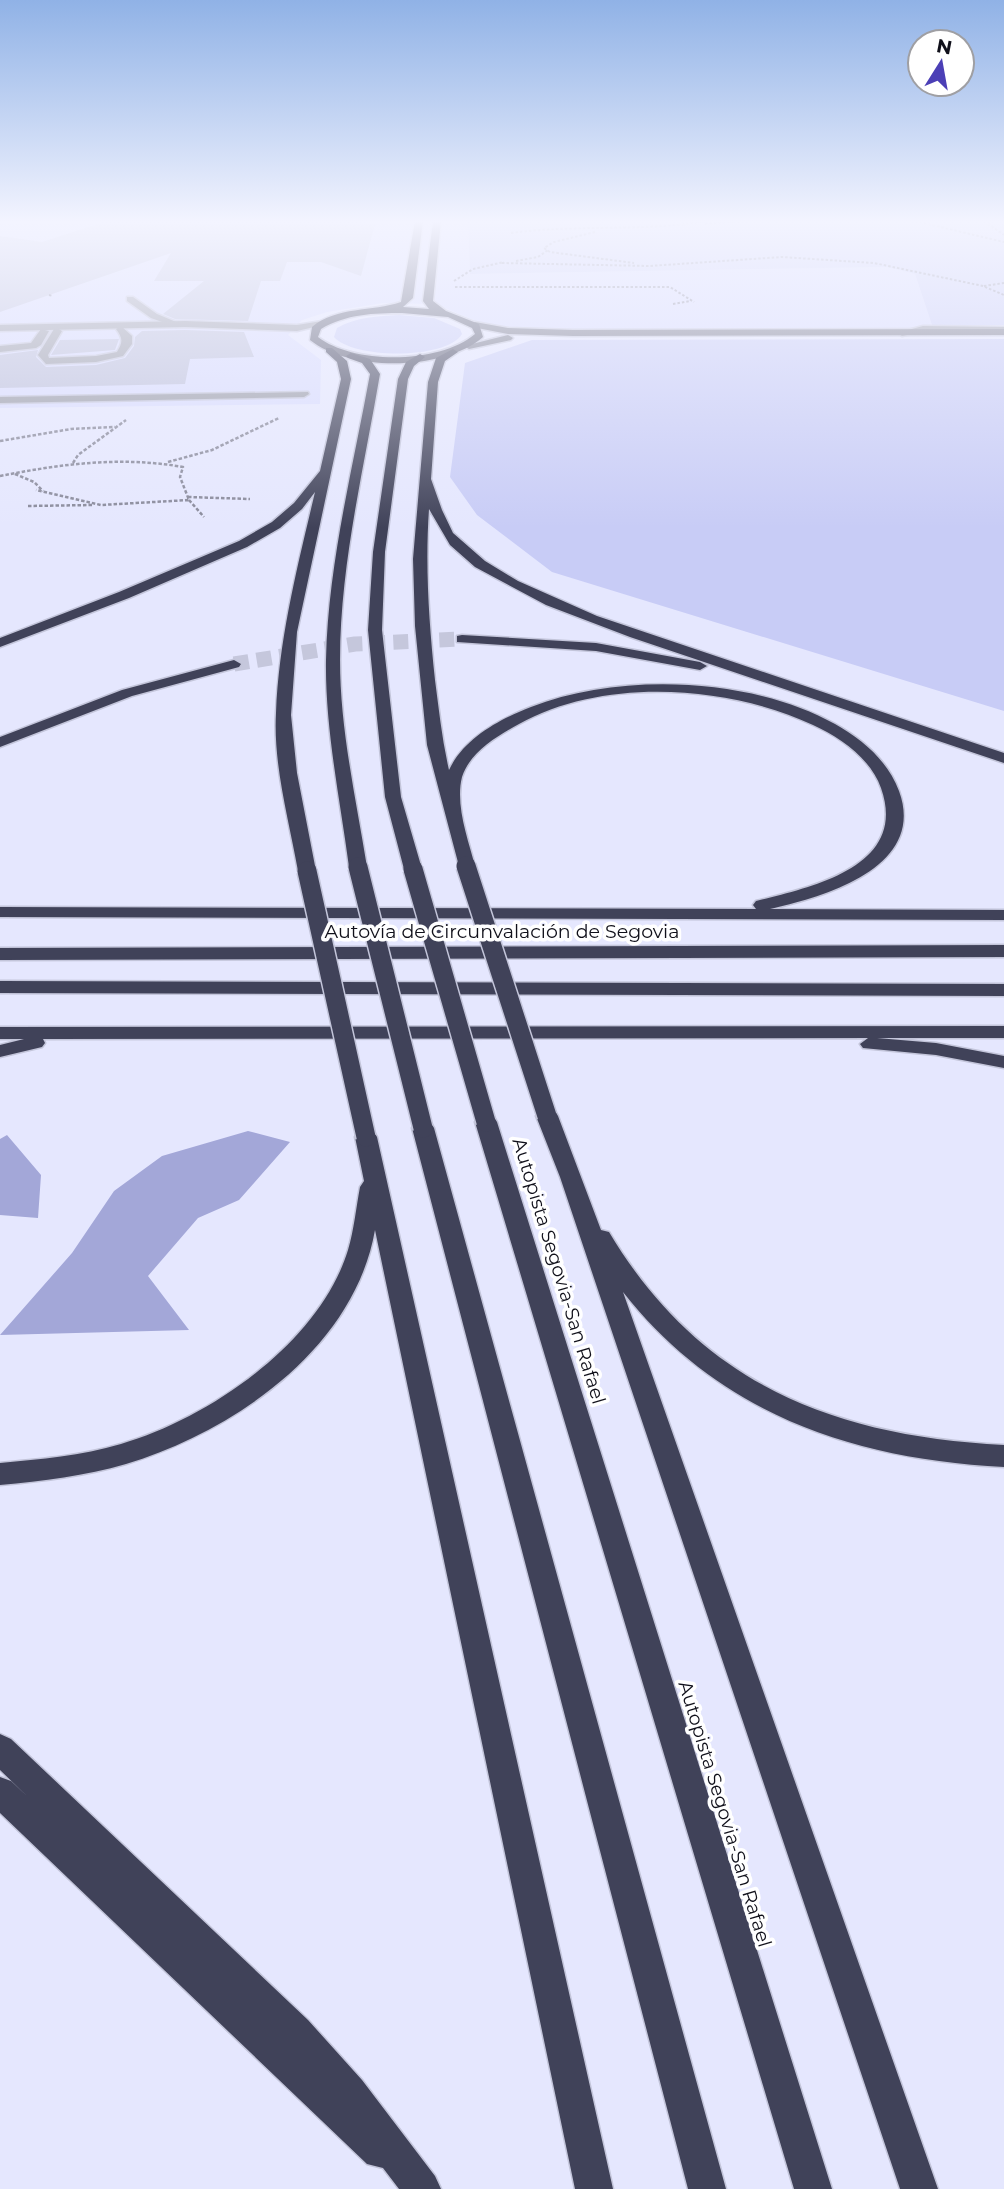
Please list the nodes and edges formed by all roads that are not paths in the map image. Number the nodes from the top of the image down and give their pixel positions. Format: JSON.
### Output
{"nodes":[{"id":1,"x":128,"y":323,"type":"edge"},
{"id":2,"x":470,"y":323,"type":"edge"},
{"id":3,"x":176,"y":324,"type":"joint"},
{"id":4,"x":322,"y":324,"type":"joint"},
{"id":5,"x":475,"y":325,"type":"junction"},
{"id":6,"x":121,"y":328,"type":"junction"},
{"id":7,"x":0,"y":330,"type":"edge"},
{"id":8,"x":44,"y":331,"type":"junction"},
{"id":9,"x":57,"y":331,"type":"junction"},
{"id":10,"x":1004,"y":332,"type":"edge"},
{"id":11,"x":573,"y":333,"type":"junction"},
{"id":12,"x":902,"y":333,"type":"joint"},
{"id":13,"x":313,"y":337,"type":"junction"},
{"id":14,"x":468,"y":346,"type":"junction"},
{"id":15,"x":0,"y":349,"type":"edge"},
{"id":16,"x":329,"y":350,"type":"junction"},
{"id":17,"x":453,"y":352,"type":"junction"},
{"id":18,"x":351,"y":356,"type":"junction"},
{"id":19,"x":420,"y":357,"type":"junction"},
{"id":20,"x":304,"y":394,"type":"dead end"},
{"id":21,"x":0,"y":400,"type":"edge"},
{"id":22,"x":324,"y":472,"type":"junction"},
{"id":23,"x":424,"y":475,"type":"junction"},
{"id":24,"x":462,"y":639,"type":"tunnel mouth"},
{"id":25,"x":0,"y":643,"type":"edge"},
{"id":26,"x":234,"y":664,"type":"tunnel mouth"},
{"id":27,"x":0,"y":742,"type":"edge"},
{"id":28,"x":970,"y":747,"type":"junction"},
{"id":29,"x":1004,"y":758,"type":"edge"},
{"id":30,"x":456,"y":827,"type":"junction"},
{"id":31,"x":0,"y":912,"type":"edge"},
{"id":32,"x":610,"y":915,"type":"junction"},
{"id":33,"x":1004,"y":915,"type":"edge"},
{"id":34,"x":1004,"y":951,"type":"edge"},
{"id":35,"x":0,"y":954,"type":"edge"},
{"id":36,"x":0,"y":987,"type":"edge"},
{"id":37,"x":1004,"y":990,"type":"edge"},
{"id":38,"x":704,"y":1032,"type":"junction"},
{"id":39,"x":1004,"y":1032,"type":"edge"},
{"id":40,"x":0,"y":1033,"type":"edge"},
{"id":41,"x":161,"y":1034,"type":"junction"},
{"id":42,"x":0,"y":1051,"type":"edge"},
{"id":43,"x":1004,"y":1062,"type":"edge"},
{"id":44,"x":366,"y":1137,"type":"junction"},
{"id":45,"x":571,"y":1177,"type":"junction"},
{"id":46,"x":1004,"y":1456,"type":"edge"},
{"id":47,"x":0,"y":1474,"type":"edge"},
{"id":48,"x":0,"y":1749,"type":"edge"},
{"id":49,"x":0,"y":1792,"type":"edge"},
{"id":50,"x":421,"y":2189,"type":"edge"},
{"id":51,"x":594,"y":2189,"type":"edge"},
{"id":52,"x":707,"y":2189,"type":"edge"},
{"id":53,"x":813,"y":2189,"type":"edge"},
{"id":54,"x":919,"y":2189,"type":"edge"}],
"edges":[{"from":1,"to":6,"type":"street"},
{"from":2,"to":5,"type":"main road"},
{"from":3,"to":4,"type":"street"},
{"from":3,"to":6,"type":"street"},
{"from":4,"to":13,"type":"main road"},
{"from":5,"to":11,"type":"main road"},
{"from":5,"to":14,"type":"main road"},
{"from":6,"to":7,"type":"street"},
{"from":6,"to":9,"type":"street"},
{"from":6,"to":9,"type":"street"},
{"from":6,"to":13,"type":"street"},
{"from":7,"to":8,"type":"street"},
{"from":8,"to":9,"type":"street"},
{"from":8,"to":15,"type":"street"},
{"from":10,"to":12,"type":"street"},
{"from":11,"to":12,"type":"main road"},
{"from":11,"to":14,"type":"main road"},
{"from":13,"to":16,"type":"main road"},
{"from":14,"to":17,"type":"main road"},
{"from":16,"to":18,"type":"main road"},
{"from":16,"to":22,"type":"highway"},
{"from":17,"to":19,"type":"main road"},
{"from":17,"to":23,"type":"highway"},
{"from":18,"to":19,"type":"main road"},
{"from":18,"to":52,"type":"highway","bridge":true},
{"from":19,"to":53,"type":"highway","name":"Autopista Segovia-San Rafael","bridge":true},
{"from":20,"to":21,"type":"street"},
{"from":22,"to":25,"type":"highway"},
{"from":22,"to":44,"type":"highway","bridge":true},
{"from":23,"to":28,"type":"highway"},
{"from":23,"to":30,"type":"highway"},
{"from":24,"to":28,"type":"highway"},
{"from":26,"to":27,"type":"highway"},
{"from":28,"to":29,"type":"highway"},
{"from":30,"to":32,"type":"highway"},
{"from":30,"to":45,"type":"highway","bridge":true},
{"from":31,"to":32,"type":"highway"},
{"from":32,"to":33,"type":"highway"},
{"from":34,"to":35,"type":"highway","name":"Autovía de Circunvalación de Segovia"},
{"from":36,"to":37,"type":"highway"},
{"from":38,"to":39,"type":"highway"},
{"from":38,"to":41,"type":"highway"},
{"from":38,"to":43,"type":"highway"},
{"from":40,"to":41,"type":"highway"},
{"from":41,"to":42,"type":"highway"},
{"from":44,"to":47,"type":"highway"},
{"from":44,"to":51,"type":"highway"},
{"from":45,"to":46,"type":"highway"},
{"from":45,"to":54,"type":"highway"},
{"from":48,"to":50,"type":"highway"},
{"from":49,"to":50,"type":"highway"}]}
